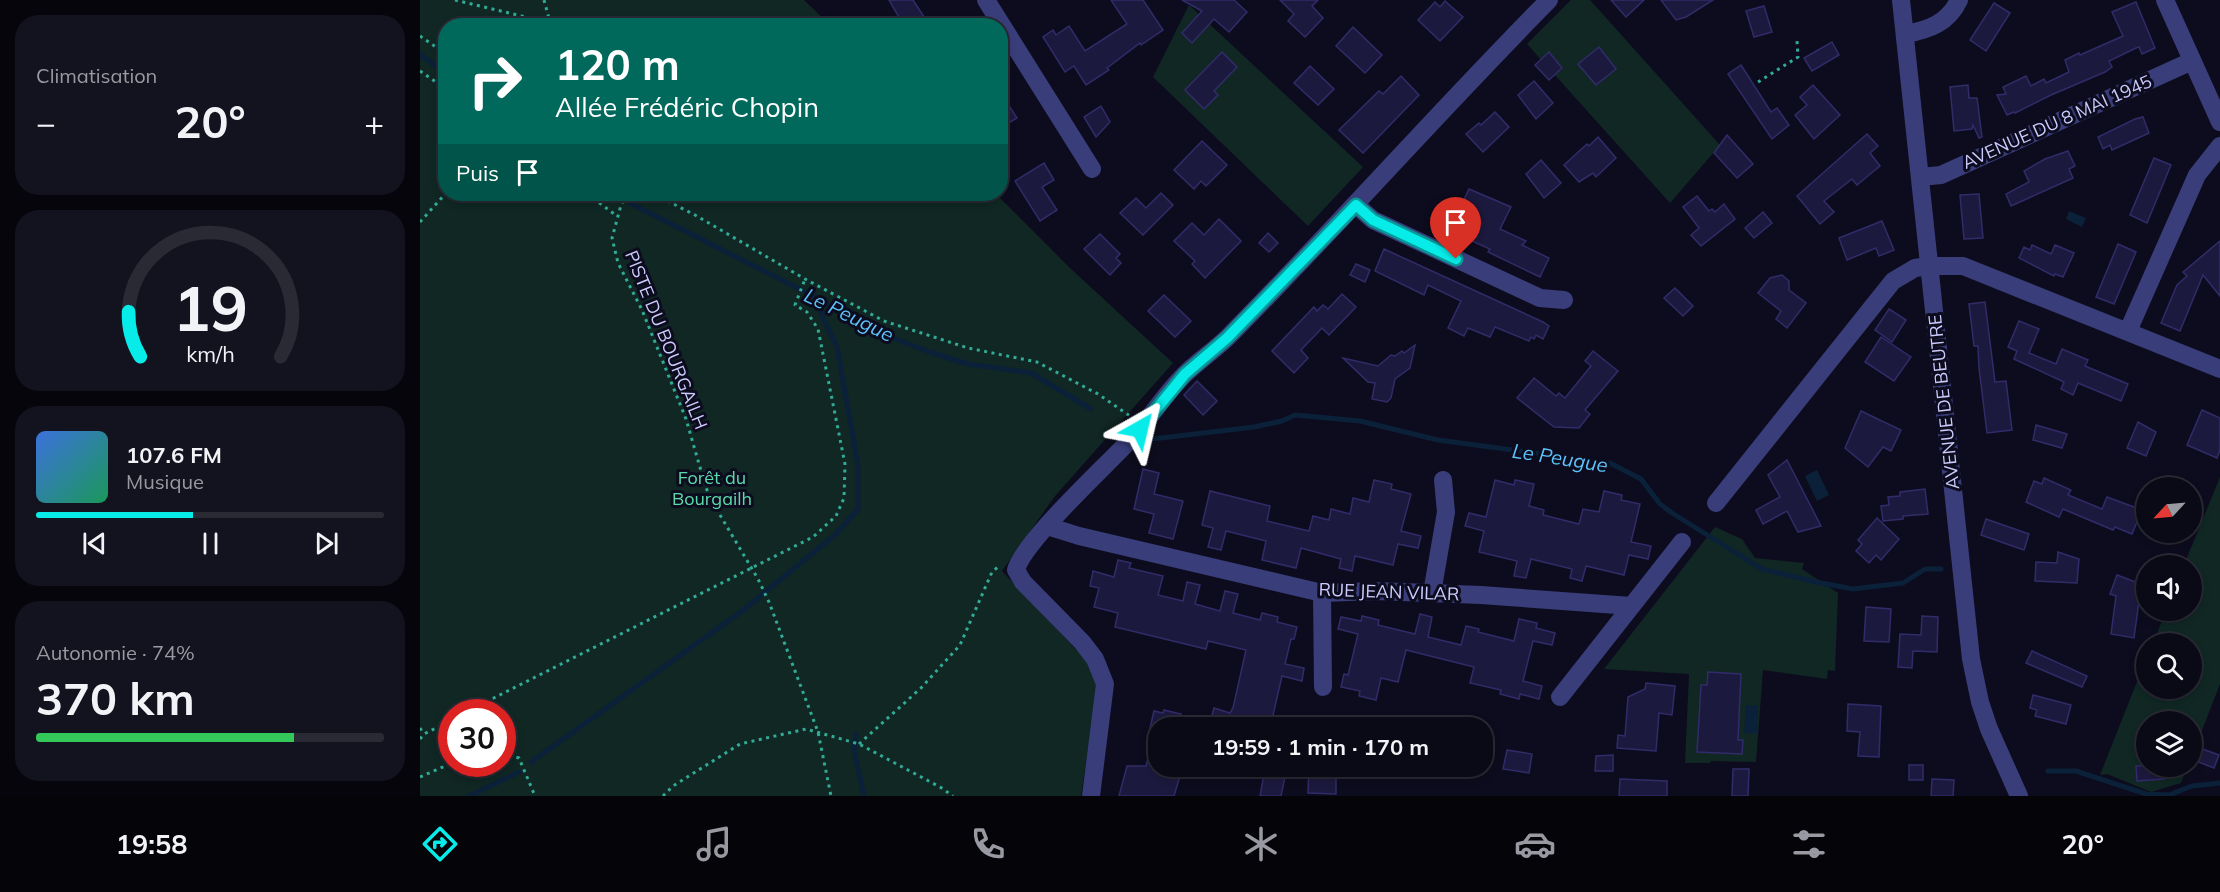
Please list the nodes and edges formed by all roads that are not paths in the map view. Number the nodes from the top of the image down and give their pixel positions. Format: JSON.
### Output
{"nodes":[{"id":1,"x":986,"y":0,"type":"edge"},
{"id":2,"x":1549,"y":0,"type":"edge"},
{"id":3,"x":1901,"y":0,"type":"edge"},
{"id":4,"x":1959,"y":0,"type":"edge"},
{"id":5,"x":2165,"y":0,"type":"edge"},
{"id":6,"x":1946,"y":8,"type":"edge"},
{"id":7,"x":997,"y":18,"type":"edge"},
{"id":8,"x":1905,"y":34,"type":"junction"},
{"id":9,"x":1008,"y":35,"type":"edge"},
{"id":10,"x":2192,"y":61,"type":"junction"},
{"id":11,"x":2220,"y":122,"type":"edge"},
{"id":12,"x":2220,"y":146,"type":"edge"},
{"id":13,"x":1092,"y":169,"type":"dead end"},
{"id":14,"x":1920,"y":177,"type":"junction"},
{"id":15,"x":1356,"y":205,"type":"junction"},
{"id":16,"x":1929,"y":266,"type":"junction"},
{"id":17,"x":1564,"y":300,"type":"dead end"},
{"id":18,"x":2128,"y":331,"type":"junction"},
{"id":19,"x":2220,"y":369,"type":"edge"},
{"id":20,"x":1443,"y":480,"type":"dead end"},
{"id":21,"x":1716,"y":502,"type":"dead end"},
{"id":22,"x":1047,"y":526,"type":"junction"},
{"id":23,"x":1682,"y":542,"type":"dead end"},
{"id":24,"x":1322,"y":593,"type":"junction"},
{"id":25,"x":1431,"y":593,"type":"junction"},
{"id":26,"x":1631,"y":606,"type":"junction"},
{"id":27,"x":1323,"y":687,"type":"dead end"},
{"id":28,"x":1560,"y":697,"type":"dead end"},
{"id":29,"x":1091,"y":796,"type":"edge"},
{"id":30,"x":2019,"y":796,"type":"edge"}],
"edges":[{"from":1,"to":7,"type":"street"},
{"from":2,"to":15,"type":"street"},
{"from":3,"to":8,"type":"street","name":"AVENUE DE BEUTRE"},
{"from":4,"to":6,"type":"street"},
{"from":5,"to":10,"type":"street"},
{"from":6,"to":8,"type":"street"},
{"from":8,"to":14,"type":"street","name":"AVENUE DE BEUTRE"},
{"from":9,"to":13,"type":"street"},
{"from":10,"to":11,"type":"street"},
{"from":10,"to":14,"type":"street","name":"AVENUE DU 8 MAI 1945"},
{"from":12,"to":18,"type":"street"},
{"from":14,"to":16,"type":"street","name":"AVENUE DE BEUTRE"},
{"from":15,"to":17,"type":"street"},
{"from":15,"to":22,"type":"street"},
{"from":16,"to":18,"type":"street"},
{"from":16,"to":21,"type":"street"},
{"from":16,"to":30,"type":"street","name":"AVENUE DE BEUTRE"},
{"from":18,"to":19,"type":"street"},
{"from":20,"to":25,"type":"street"},
{"from":22,"to":24,"type":"street","name":"RUE JEAN VILAR"},
{"from":22,"to":29,"type":"street"},
{"from":23,"to":26,"type":"street"},
{"from":24,"to":25,"type":"street","name":"RUE JEAN VILAR"},
{"from":24,"to":27,"type":"street"},
{"from":25,"to":26,"type":"street","name":"RUE JEAN VILAR"},
{"from":26,"to":28,"type":"street"}]}
